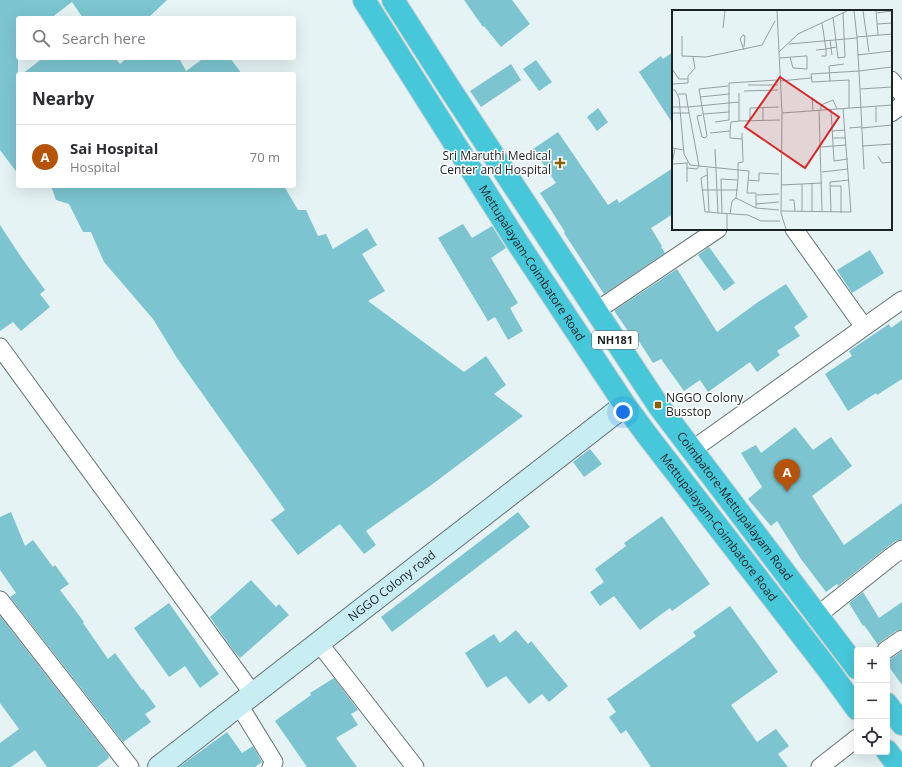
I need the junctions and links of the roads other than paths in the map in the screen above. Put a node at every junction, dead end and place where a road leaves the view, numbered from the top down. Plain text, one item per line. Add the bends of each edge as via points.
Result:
1 (364, 0) edge
2 (393, 0) edge
3 (892, 83) edge
4 (899, 106) edge
5 (717, 230) edge
6 (795, 230) edge
7 (902, 300) edge
8 (596, 311) junction
9 (864, 327) junction
10 (0, 347) edge
11 (647, 388) junction
12 (625, 405) junction
13 (692, 450) junction
14 (902, 549) edge
15 (0, 600) edge
16 (818, 615) junction
17 (902, 638) edge
18 (319, 643) junction
19 (890, 647) edge
20 (854, 664) edge
21 (246, 699) junction
22 (854, 705) edge
23 (854, 740) edge
24 (890, 755) edge
25 (130, 767) edge
26 (159, 767) edge
27 (271, 767) edge
28 (415, 767) edge
29 (820, 767) edge
30 (899, 767) edge

1 - 12 highway, Mettupalayam-Coimbatore Road / NH181 via 517,242
2 - 8 highway, Coimbatore-Mettupalayam Road / NH181
3 - 4 street
5 - 8 street
6 - 9 street
7 - 9 street
8 - 11 highway, Coimbatore-Mettupalayam Road / NH181
9 - 13 street
10 - 21 street
11 - 12 highway
11 - 13 highway, Coimbatore-Mettupalayam Road / NH181
12 - 18 street, NGGO Colony road
12 - 22 highway, Mettupalayam-Coimbatore Road / NH181
13 - 16 highway, Coimbatore-Mettupalayam Road / NH181
14 - 16 street
15 - 25 street
16 - 20 highway, Coimbatore-Mettupalayam Road / NH181
17 - 19 street
18 - 21 street, NGGO Colony road
18 - 28 street
21 - 26 street, NGGO Colony road
21 - 27 street via 274,762
23 - 29 street
24 - 30 highway

